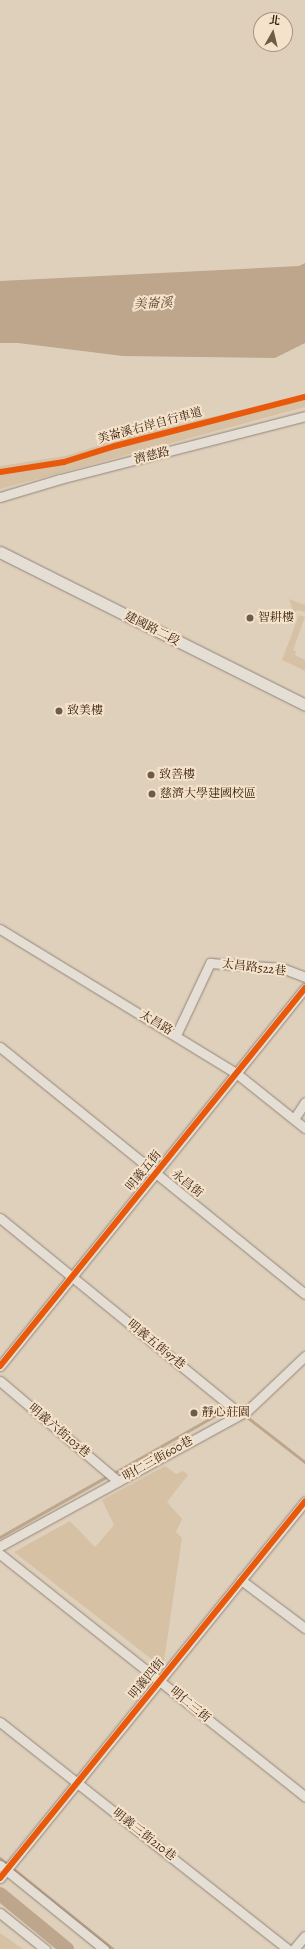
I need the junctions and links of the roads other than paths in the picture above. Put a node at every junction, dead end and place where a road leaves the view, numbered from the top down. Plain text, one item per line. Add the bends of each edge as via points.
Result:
1 (305, 416) edge
2 (0, 497) edge
3 (0, 552) edge
4 (305, 705) edge
5 (0, 929) edge
6 (305, 977) edge
7 (305, 988) edge
8 (176, 1034) junction
9 (0, 1047) edge
10 (236, 1073) junction
11 (305, 1102) edge
12 (294, 1119) junction
13 (305, 1128) edge
14 (156, 1174) junction
15 (0, 1218) edge
16 (72, 1277) junction
17 (305, 1294) edge
18 (305, 1356) edge
19 (0, 1366) edge
20 (0, 1381) edge
21 (240, 1414) junction
22 (118, 1481) junction
23 (305, 1501) edge
24 (0, 1546) edge
25 (0, 1554) edge
26 (241, 1580) junction
27 (305, 1628) edge
28 (159, 1681) junction
29 (0, 1722) edge
30 (78, 1783) junction
31 (305, 1797) edge
32 (2, 1873) edge
33 (0, 1913) edge
34 (305, 1936) edge
35 (45, 1949) edge
36 (104, 1949) edge
37 (287, 1949) edge
38 (294, 1949) edge

1 - 2 street, 濟慈路
3 - 4 street, 建國路二段
5 - 8 street, 太昌路
6 - 8 street, 太昌路522巷 via 282,968 210,963
7 - 10 street, 明義五街
8 - 10 street, 太昌路
9 - 14 street, 永昌街
10 - 12 street, 太昌路
10 - 14 street, 明義五街
11 - 12 street
12 - 13 street, 太昌路
14 - 16 street, 明義五街
14 - 17 street, 永昌街
15 - 16 street, 明義五街97巷
16 - 19 street, 明義五街
16 - 21 street, 明義五街97巷
18 - 21 street, 明仁三街600巷
20 - 22 street, 明義六街103巷
21 - 22 street, 明仁三街600巷
22 - 24 street, 明仁三街600巷
23 - 26 street, 明義四街
25 - 28 street, 明仁三街
26 - 27 street
26 - 28 street, 明義四街
28 - 30 street, 明義四街
28 - 31 street, 明仁三街
29 - 30 street, 明義三街210巷
30 - 32 street, 明義四街
30 - 37 street, 明義三街210巷
32 - 36 street
33 - 35 street
34 - 38 street

